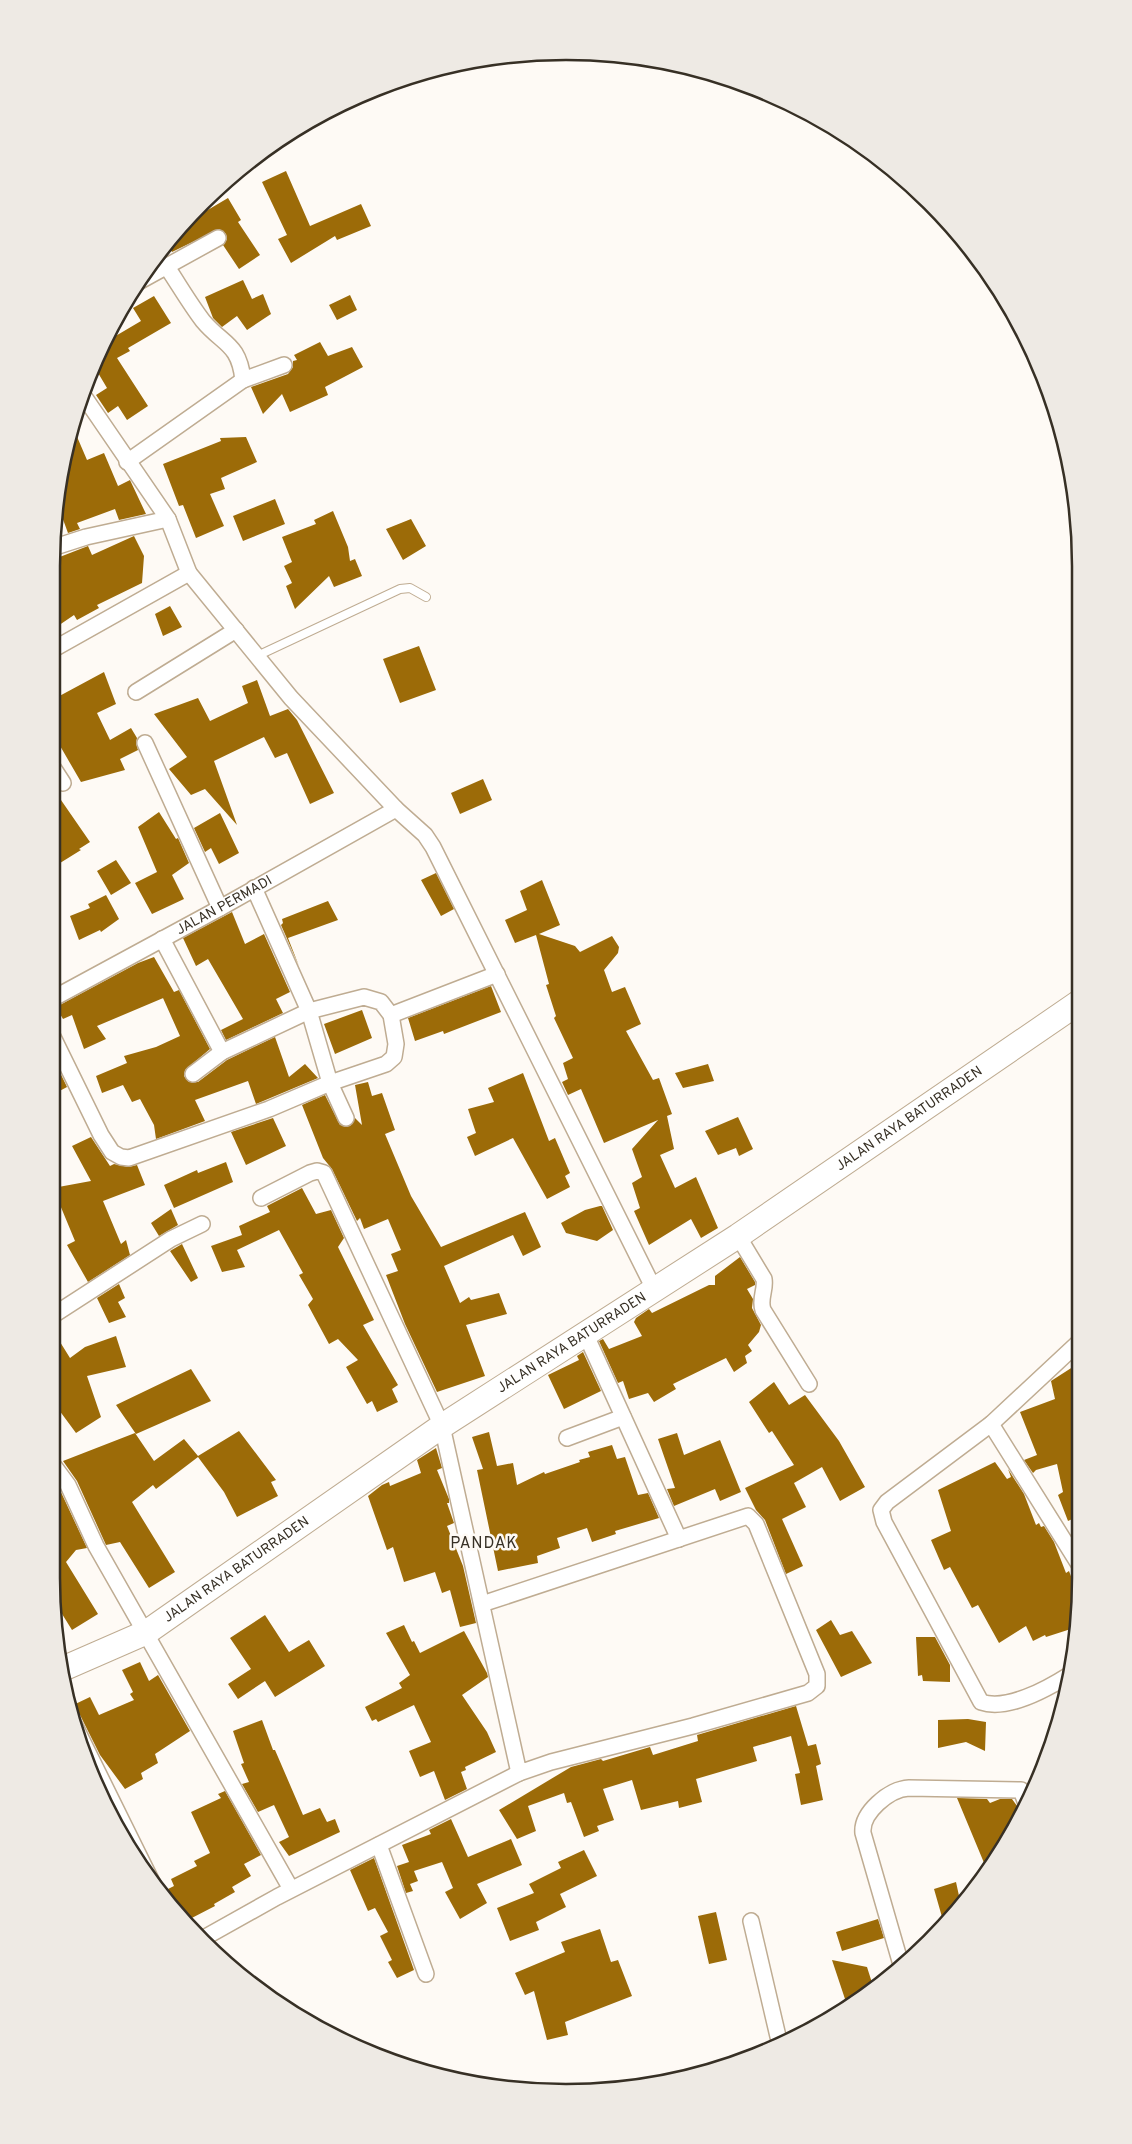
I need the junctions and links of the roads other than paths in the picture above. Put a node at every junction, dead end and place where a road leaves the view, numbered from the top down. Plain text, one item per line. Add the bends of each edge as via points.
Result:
1 (218, 238) dead end
2 (167, 267) junction
3 (153, 274) edge
4 (284, 365) dead end
5 (243, 380) junction
6 (87, 402) edge
7 (127, 462) junction
8 (168, 519) junction
9 (61, 545) edge
10 (189, 573) junction
11 (426, 597) dead end
12 (236, 630) junction
13 (60, 646) edge
14 (257, 656) junction
15 (136, 692) dead end
16 (144, 743) dead end
17 (60, 778) edge
18 (63, 783) dead end
19 (396, 809) junction
20 (254, 888) junction
21 (220, 908) junction
22 (162, 939) junction
23 (497, 974) junction
24 (60, 995) edge
25 (1072, 1007) edge
26 (309, 1011) junction
27 (391, 1015) junction
28 (60, 1051) edge
29 (222, 1052) junction
30 (193, 1074) dead end
31 (330, 1083) junction
32 (346, 1118) dead end
33 (261, 1198) dead end
34 (202, 1224) dead end
35 (738, 1236) junction
36 (654, 1288) junction
37 (60, 1311) edge
38 (585, 1333) junction
39 (1072, 1349) edge
40 (809, 1384) dead end
41 (623, 1417) junction
42 (991, 1424) junction
43 (442, 1426) junction
44 (567, 1438) dead end
45 (60, 1474) edge
46 (679, 1539) junction
47 (1072, 1553) edge
48 (482, 1604) junction
49 (147, 1632) junction
50 (68, 1666) edge
51 (1061, 1680) edge
52 (519, 1773) junction
53 (1026, 1788) edge
54 (108, 1794) edge
55 (117, 1811) edge
56 (379, 1845) junction
57 (291, 1889) junction
58 (751, 1921) dead end
59 (208, 1936) edge
60 (899, 1959) edge
61 (426, 1974) dead end
62 (778, 2037) edge

1 - 2 street
2 - 3 street
2 - 5 street via 204,323 228,342 242,368
4 - 5 street
5 - 7 street
6 - 7 street
7 - 8 street
8 - 9 street
8 - 10 street
10 - 12 street
10 - 13 street
11 - 14 lane via 410,588 400,589
12 - 14 street
12 - 15 street
14 - 19 street via 291,698
16 - 21 street
17 - 18 street
19 - 20 street, JALAN PERMADI
19 - 23 street via 433,846
20 - 21 street, JALAN PERMADI
20 - 26 street
21 - 22 street, JALAN PERMADI
22 - 24 street, JALAN PERMADI
22 - 29 street
23 - 27 street
23 - 36 street
25 - 35 main road, JALAN RAYA BATURRADEN
26 - 27 street via 364,997 381,1002
26 - 29 street
26 - 31 street
27 - 31 street via 396,1044 394,1056 386,1064
28 - 31 street via 102,1135 112,1152 120,1157 129,1158 158,1149
29 - 30 street
31 - 32 street
33 - 43 street via 310,1173 324,1173
34 - 37 street via 171,1239
35 - 36 main road, JALAN RAYA BATURRADEN
35 - 40 street via 764,1279 763,1310
36 - 38 main road, JALAN RAYA BATURRADEN
38 - 41 street
38 - 43 main road, JALAN RAYA BATURRADEN
39 - 42 street
41 - 44 street
41 - 46 street
42 - 47 street
42 - 51 street via 887,1502 881,1515 982,1702 991,1706 1002,1704 1046,1690
43 - 48 street
43 - 49 main road, JALAN RAYA BATURRADEN
45 - 49 street via 96,1546
46 - 48 street
46 - 52 street via 748,1516 754,1520 817,1674 817,1686 808,1693
48 - 52 street
49 - 50 main road, JALAN RAYA BATURRADEN
49 - 57 street
52 - 56 street
53 - 60 street via 895,1790 866,1816 863,1833
54 - 55 street
56 - 57 street
56 - 61 street
57 - 59 street
58 - 62 street

